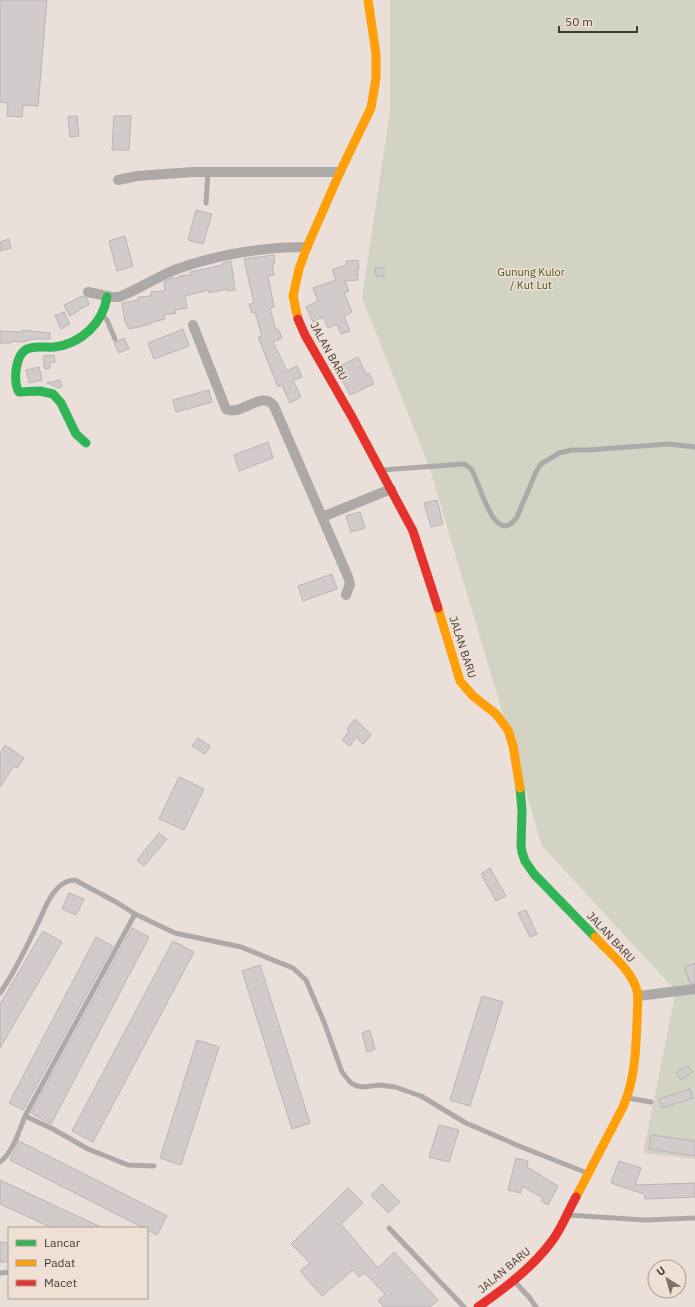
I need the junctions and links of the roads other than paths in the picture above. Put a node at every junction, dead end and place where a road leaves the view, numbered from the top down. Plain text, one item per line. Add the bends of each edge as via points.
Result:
1 (368, 0) edge
2 (208, 172) junction
3 (340, 172) junction
4 (118, 180) dead end
5 (206, 203) dead end
6 (307, 248) junction
7 (88, 292) dead end
8 (107, 297) junction
9 (102, 314) junction
10 (193, 325) dead end
11 (115, 339) dead end
12 (86, 443) dead end
13 (695, 447) edge
14 (381, 470) junction
15 (391, 489) junction
16 (322, 517) junction
17 (346, 595) dead end
18 (135, 914) junction
19 (695, 990) edge
20 (0, 993) edge
21 (638, 996) junction
22 (627, 1098) junction
23 (651, 1102) dead end
24 (25, 1116) junction
25 (0, 1162) edge
26 (154, 1166) dead end
27 (588, 1173) junction
28 (567, 1215) junction
29 (695, 1218) edge
30 (389, 1228) dead end
31 (514, 1281) junction
32 (464, 1307) edge
33 (478, 1307) edge
34 (536, 1307) edge

1 - 3 street, JALAN BARU via 376,54 376,78 371,108
2 - 3 street
2 - 4 street via 136,176
2 - 5 lane
3 - 6 street, JALAN BARU
6 - 8 street via 267,248 216,258 177,270 119,297
6 - 14 street, JALAN BARU via 294,287 296,316
7 - 8 street
8 - 9 street
9 - 11 lane
9 - 12 street via 91,328 74,341 60,346 31,347 25,350 21,354 15,380 16,390 19,392 40,391 53,395 61,403 74,432
10 - 16 street via 226,408 232,411 262,400 268,400 274,406
13 - 14 lane via 669,444 559,453 540,464 517,517 513,523 506,526 502,526 494,519 473,472 464,464
14 - 15 street, JALAN BARU
15 - 16 street
15 - 21 street, JALAN BARU via 413,530 460,681 503,722 512,740 521,797 522,853 527,865 627,971 637,987
16 - 17 street via 348,577 350,584
18 - 20 lane via 75,880 68,880 50,899
18 - 24 lane
18 - 27 lane via 175,933 226,943 255,952 300,974 306,980 342,1072 351,1083 364,1087 387,1086 415,1094 435,1103 466,1123
19 - 21 street
21 - 22 street, JALAN BARU via 634,1070
22 - 23 lane
22 - 27 street, JALAN BARU
24 - 25 lane via 10,1150
24 - 26 lane via 88,1149 128,1165
27 - 28 street, JALAN BARU
28 - 29 lane via 645,1220
28 - 31 street, JALAN BARU via 542,1254
30 - 32 lane
31 - 33 street, JALAN BARU
31 - 34 lane

